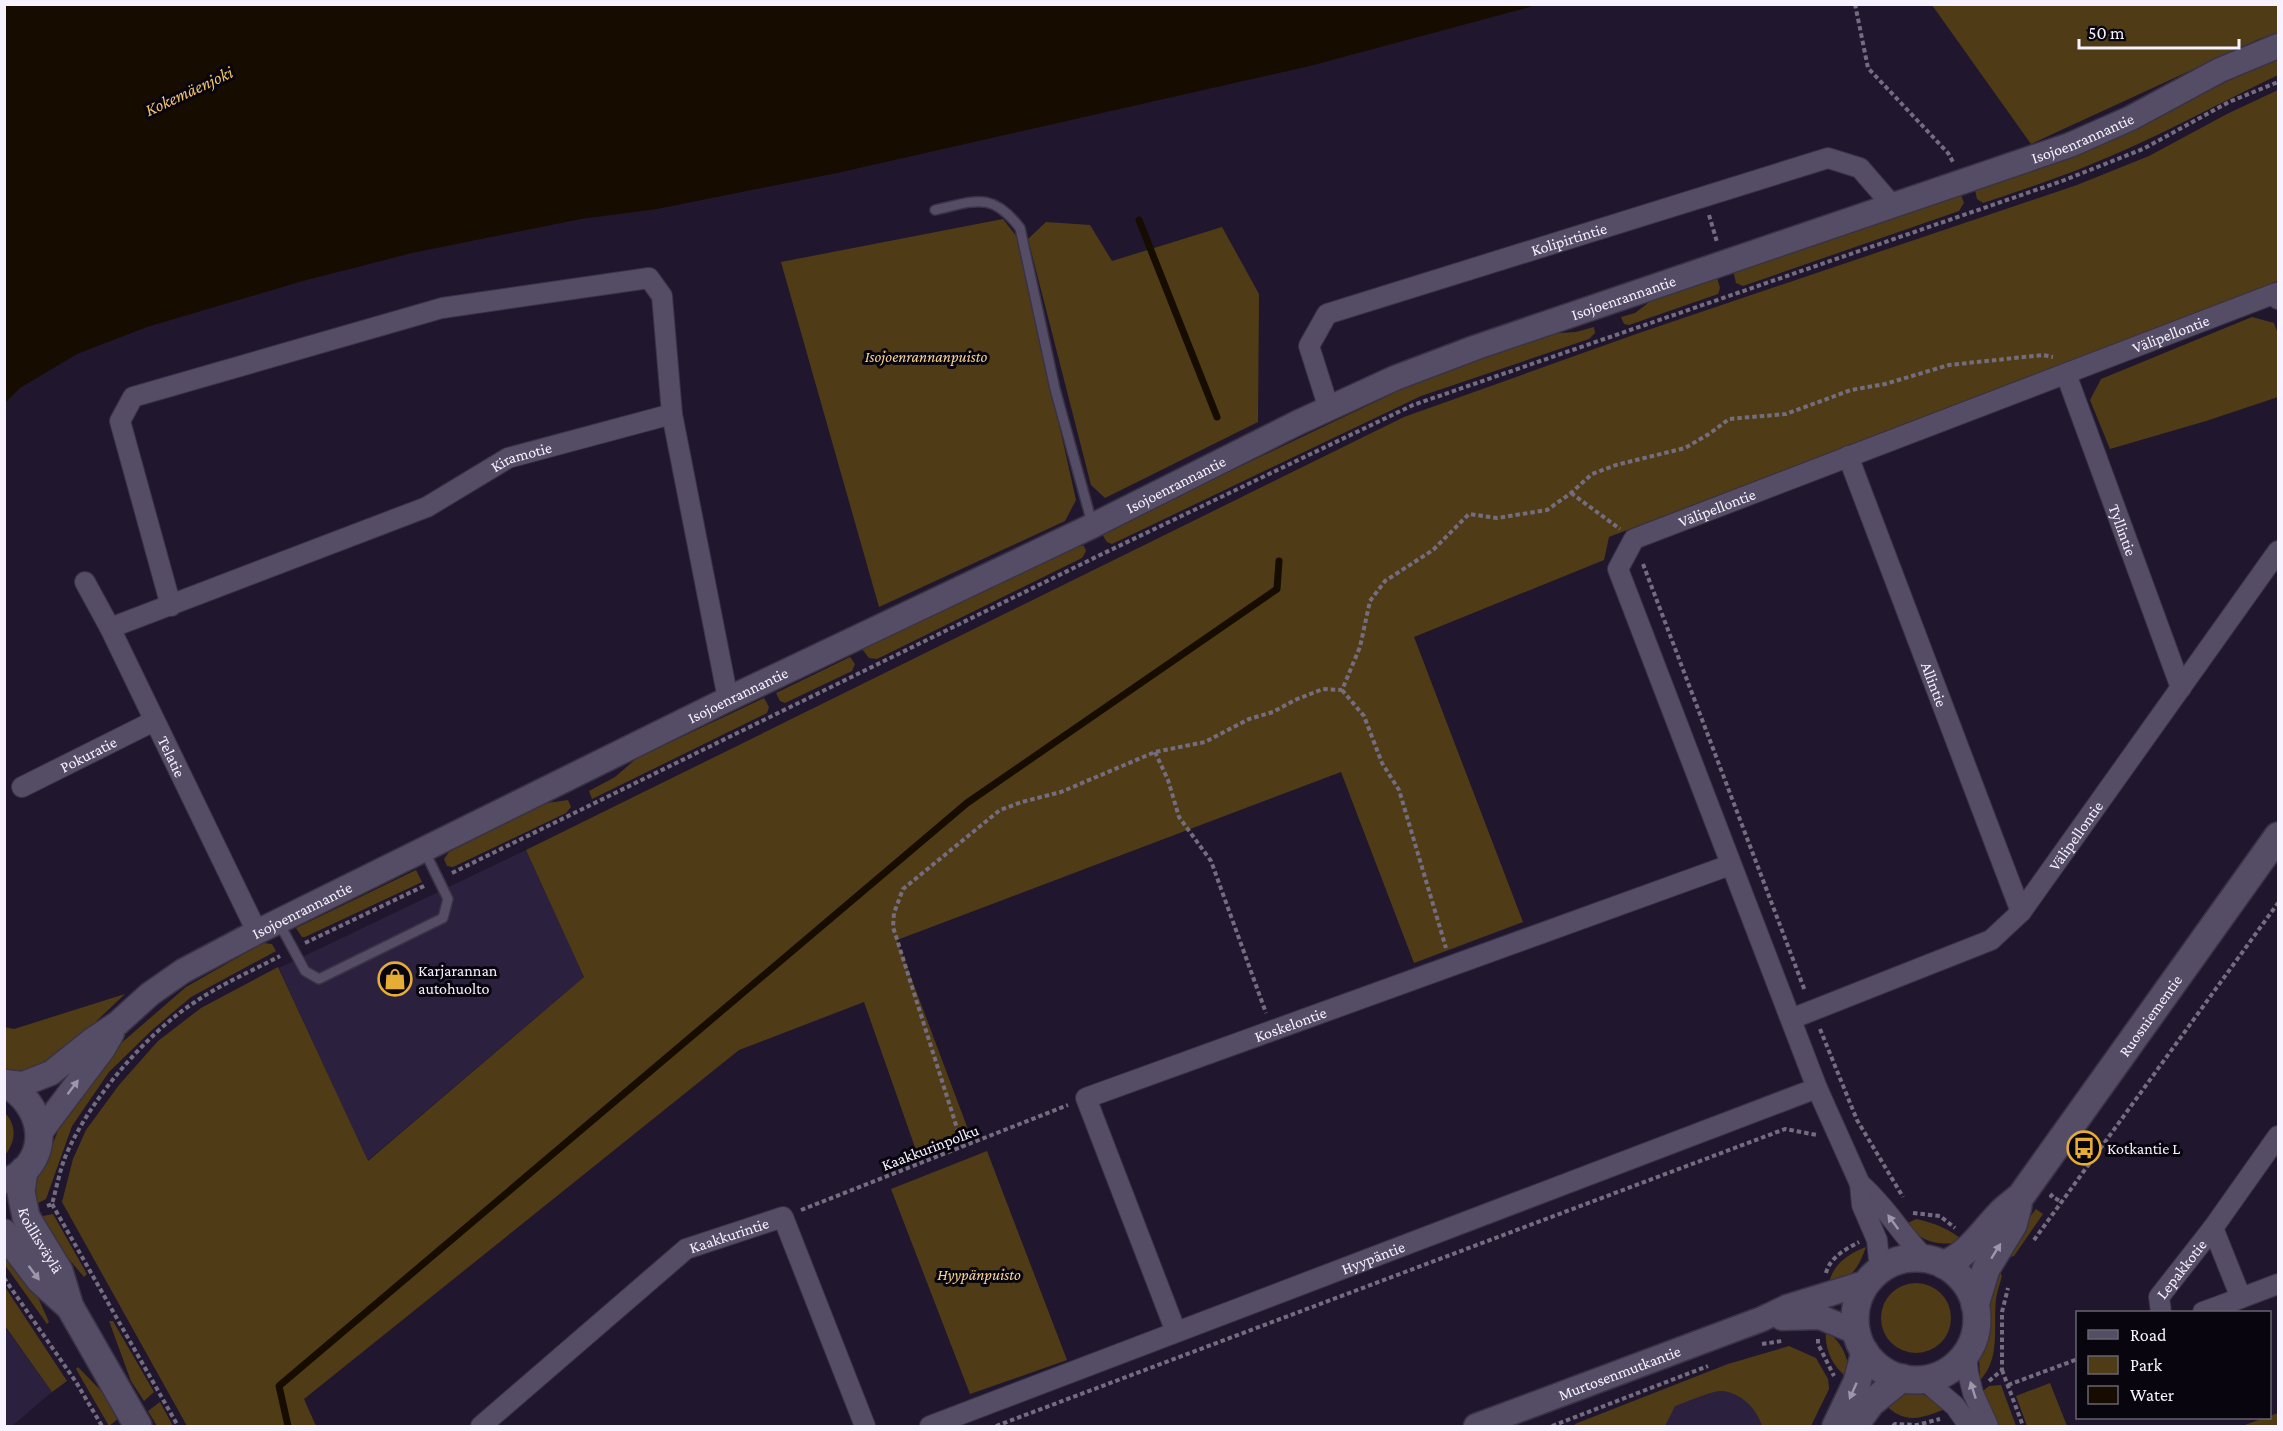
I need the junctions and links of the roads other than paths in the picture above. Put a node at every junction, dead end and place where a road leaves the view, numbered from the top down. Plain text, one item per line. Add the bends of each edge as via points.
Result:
1 (2278, 46) edge
2 (1892, 205) junction
3 (935, 210) dead end
4 (2278, 299) edge
5 (2066, 374) junction
6 (1329, 408) junction
7 (672, 414) junction
8 (1848, 456) junction
9 (1092, 526) junction
10 (2278, 551) edge
11 (85, 582) dead end
12 (171, 606) junction
13 (110, 628) junction
14 (2181, 688) junction
15 (728, 699) junction
16 (154, 721) junction
17 (22, 787) dead end
18 (2278, 836) edge
19 (424, 850) junction
20 (1730, 865) junction
21 (2021, 912) junction
22 (267, 927) junction
23 (1791, 1019) junction
24 (118, 1023) junction
25 (4, 1083) edge
26 (1817, 1088) junction
27 (39, 1134) junction
28 (2278, 1136) edge
29 (14, 1176) edge
30 (1860, 1184) junction
31 (2021, 1196) junction
32 (2213, 1228) junction
33 (4, 1233) edge
34 (1935, 1262) junction
35 (1874, 1276) junction
36 (2278, 1284) edge
37 (2241, 1298) junction
38 (1975, 1305) junction
39 (70, 1307) junction
40 (2161, 1311) edge
41 (2206, 1311) edge
42 (1762, 1319) junction
43 (1176, 1332) junction
44 (1860, 1342) junction
45 (1966, 1352) junction
46 (1913, 1379) junction
47 (138, 1426) edge
48 (481, 1426) edge
49 (865, 1426) edge
50 (930, 1426) edge
51 (1476, 1426) edge
52 (1836, 1426) edge
53 (1854, 1426) edge
54 (1969, 1426) edge
55 (1988, 1426) edge

1 - 2 street, Isojoenrannantie via 2220,70 2070,146
2 - 6 street, Isojoenrannantie via 1477,347
2 - 6 street, Kolipirtintie via 1860,168 1828,158 1327,314 1309,346
3 - 9 lane via 988,201 1008,212 1020,228 1055,389
4 - 5 street, Välipellontie via 2276,293
5 - 8 street, Välipellontie
5 - 14 street, Tyllintie
6 - 9 street, Isojoenrannantie
7 - 12 street, Kiramotie via 508,458 427,507
7 - 12 street via 662,296 649,278 442,308 134,397 120,421
7 - 15 street
8 - 20 street, Välipellontie via 1634,539 1618,569
8 - 21 street, Allintie
9 - 15 street, Isojoenrannantie
10 - 14 street, Välipellontie
11 - 13 street, Telatie
12 - 13 street, Kiramotie
13 - 16 street, Telatie
14 - 21 street, Välipellontie
15 - 19 street, Isojoenrannantie
16 - 17 street, Pokuratie
16 - 22 street, Telatie
18 - 31 main road, Ruosniementie
19 - 22 street, Isojoenrannantie
19 - 22 lane via 448,899 443,918 319,979 305,971 293,949
20 - 23 street
20 - 43 street, Koskelontie via 1086,1098
21 - 23 street, Välipellontie via 1991,940
22 - 24 street, Isojoenrannantie via 183,971
23 - 26 street
24 - 25 street, Isojoenrannantie via 44,1077 23,1084
27 -> 24 street, Isojoenrannantie
25 - 27 main road via 29,1101
26 - 30 street
26 - 43 street, Hyypäntie
27 - 29 main road via 35,1152
28 - 32 street, Lepakkotie
29 - 39 main road, Koillisväylä via 26,1217 59,1271
34 -> 30 street via 1909,1242 1876,1198
30 - 35 street via 1862,1205 1877,1240
31 - 34 main road, Ruosniementie via 1963,1254
38 -> 31 main road, Ruosniementie via 1986,1269 2013,1225
32 - 37 street, Lepakkotie
32 - 40 street, Lepakkotie via 2159,1297
33 -> 39 main road, Koillisväylä via 40,1280
34 - 35 main road via 1905,1259
34 - 38 main road via 1961,1279
35 - 42 street, Murtosenmutkantie
35 - 44 main road via 1857,1304
36 - 37 street
37 - 41 street
38 - 45 main road via 1976,1329
39 - 47 main road, Koillisväylä
42 - 44 street, Murtosenmutkantie via 1820,1317
42 - 51 street, Murtosenmutkantie
43 - 50 street, Hyypäntie
44 - 46 main road via 1881,1368
44 -> 52 main road via 1857,1382
45 - 46 main road via 1950,1369 1935,1377
55 -> 45 street via 1973,1393
46 - 53 main road via 1871,1403
46 - 54 street via 1955,1406
48 - 49 street, Kaakkurintie via 686,1250 783,1217

